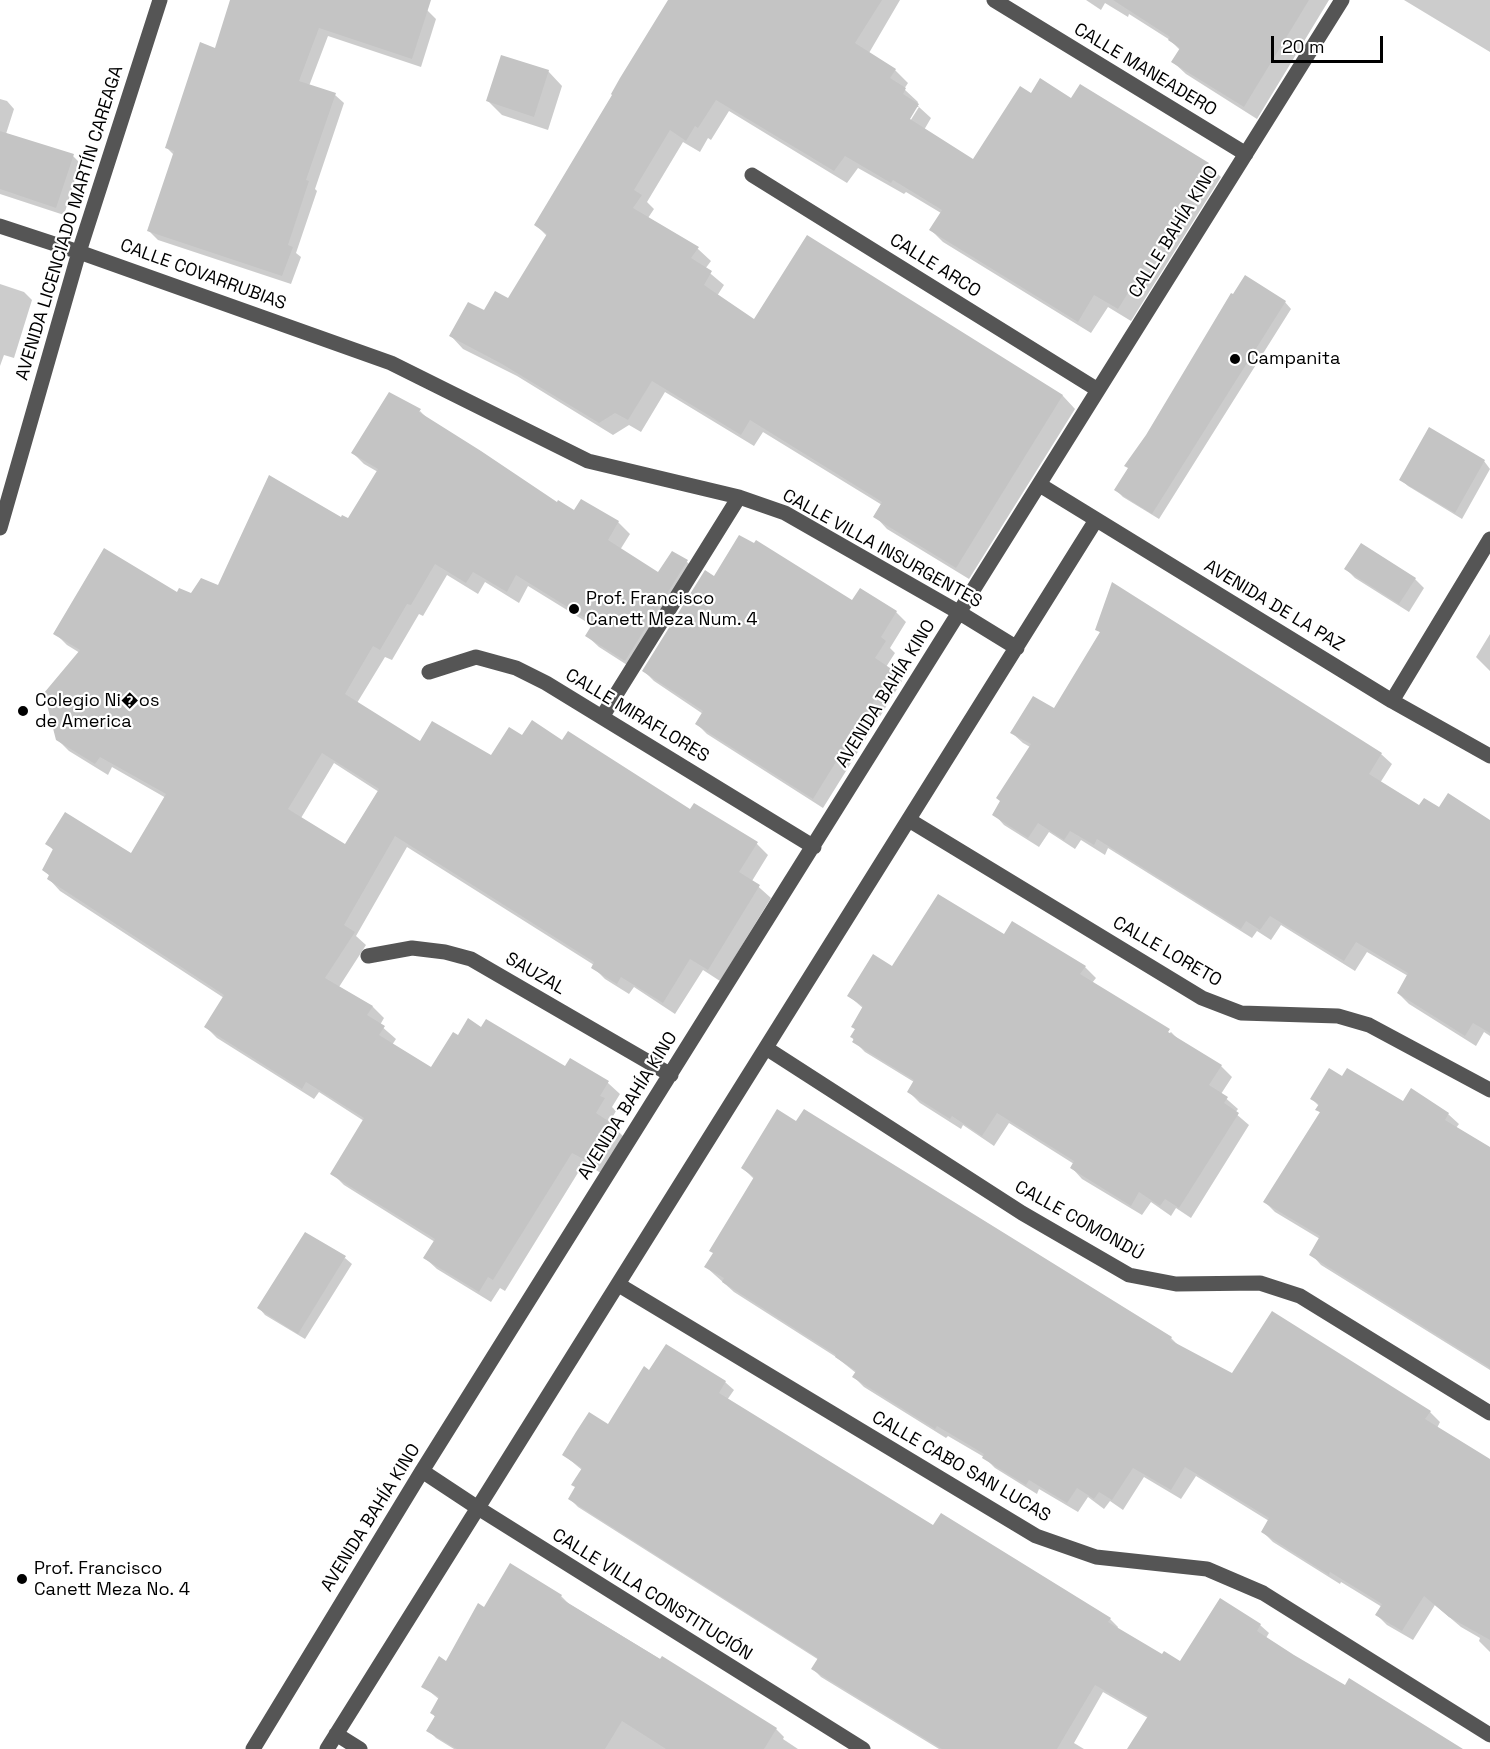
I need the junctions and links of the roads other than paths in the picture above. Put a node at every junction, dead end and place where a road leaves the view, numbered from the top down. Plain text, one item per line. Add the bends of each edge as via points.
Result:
1 (160, 0) edge
2 (994, 0) edge
3 (1342, 0) edge
4 (1246, 154) junction
5 (752, 175) dead end
6 (0, 226) edge
7 (79, 252) junction
8 (391, 363) joint
9 (1098, 390) junction
10 (1040, 485) junction
11 (739, 497) junction
12 (1096, 520) junction
13 (0, 528) edge
14 (1490, 538) edge
15 (960, 613) junction
16 (1017, 648) junction
17 (429, 672) dead end
18 (1392, 701) junction
19 (602, 717) junction
20 (1490, 756) edge
21 (909, 820) junction
22 (814, 847) junction
23 (368, 956) dead end
24 (766, 1048) junction
25 (671, 1075) junction
26 (1490, 1090) edge
27 (619, 1285) junction
28 (1490, 1413) edge
29 (423, 1471) junction
30 (478, 1508) junction
31 (336, 1734) junction
32 (1490, 1735) edge
33 (253, 1749) edge
34 (327, 1749) edge
35 (360, 1749) edge
36 (863, 1749) edge

1 - 7 street, AVENIDA LICENCIADO MARTÍN CAREAGA
2 - 4 street, CALLE MANEADERO
3 - 4 street, CALLE BAHÍA KINO
4 - 9 street, CALLE BAHÍA KINO
5 - 9 street, CALLE ARCO
6 - 7 street, CALLE COVARRUBIAS
7 - 8 street, CALLE COVARRUBIAS
7 - 13 street, AVENIDA LICENCIADO MARTÍN CAREAGA
8 - 11 street, CALLE VILLA INSURGENTES via 588,461
9 - 10 street, CALLE BAHÍA KINO
10 - 12 street, AVENIDA DE LA PAZ
10 - 15 street, AVENIDA BAHÍA KINO
11 - 15 street, CALLE VILLA INSURGENTES via 785,513
11 - 19 street
12 - 16 street
12 - 18 street, AVENIDA DE LA PAZ
14 - 18 street
15 - 16 street, CALLE VILLA INSURGENTES
15 - 22 street, AVENIDA BAHÍA KINO
16 - 21 street
17 - 19 street, CALLE MIRAFLORES via 476,657 516,668
18 - 20 street, AVENIDA DE LA PAZ
19 - 22 street, CALLE MIRAFLORES
21 - 24 street
21 - 26 street, CALLE LORETO via 1202,998 1241,1013 1338,1016 1369,1024
22 - 25 street, AVENIDA BAHÍA KINO
23 - 25 street, SAUZAL via 412,948 471,959
24 - 27 street
24 - 28 street, CALLE COMONDÚ via 1022,1213 1129,1275 1176,1284 1260,1283 1300,1296
25 - 29 street, AVENIDA BAHÍA KINO
27 - 30 street
27 - 32 street, CALLE CABO SAN LUCAS via 1036,1536 1096,1557 1207,1569 1263,1593
29 - 30 street, CALLE VILLA CONSTITUCIÓN
29 - 33 street, AVENIDA BAHÍA KINO
30 - 31 street
30 - 36 street, CALLE VILLA CONSTITUCIÓN
31 - 34 street
31 - 35 street

